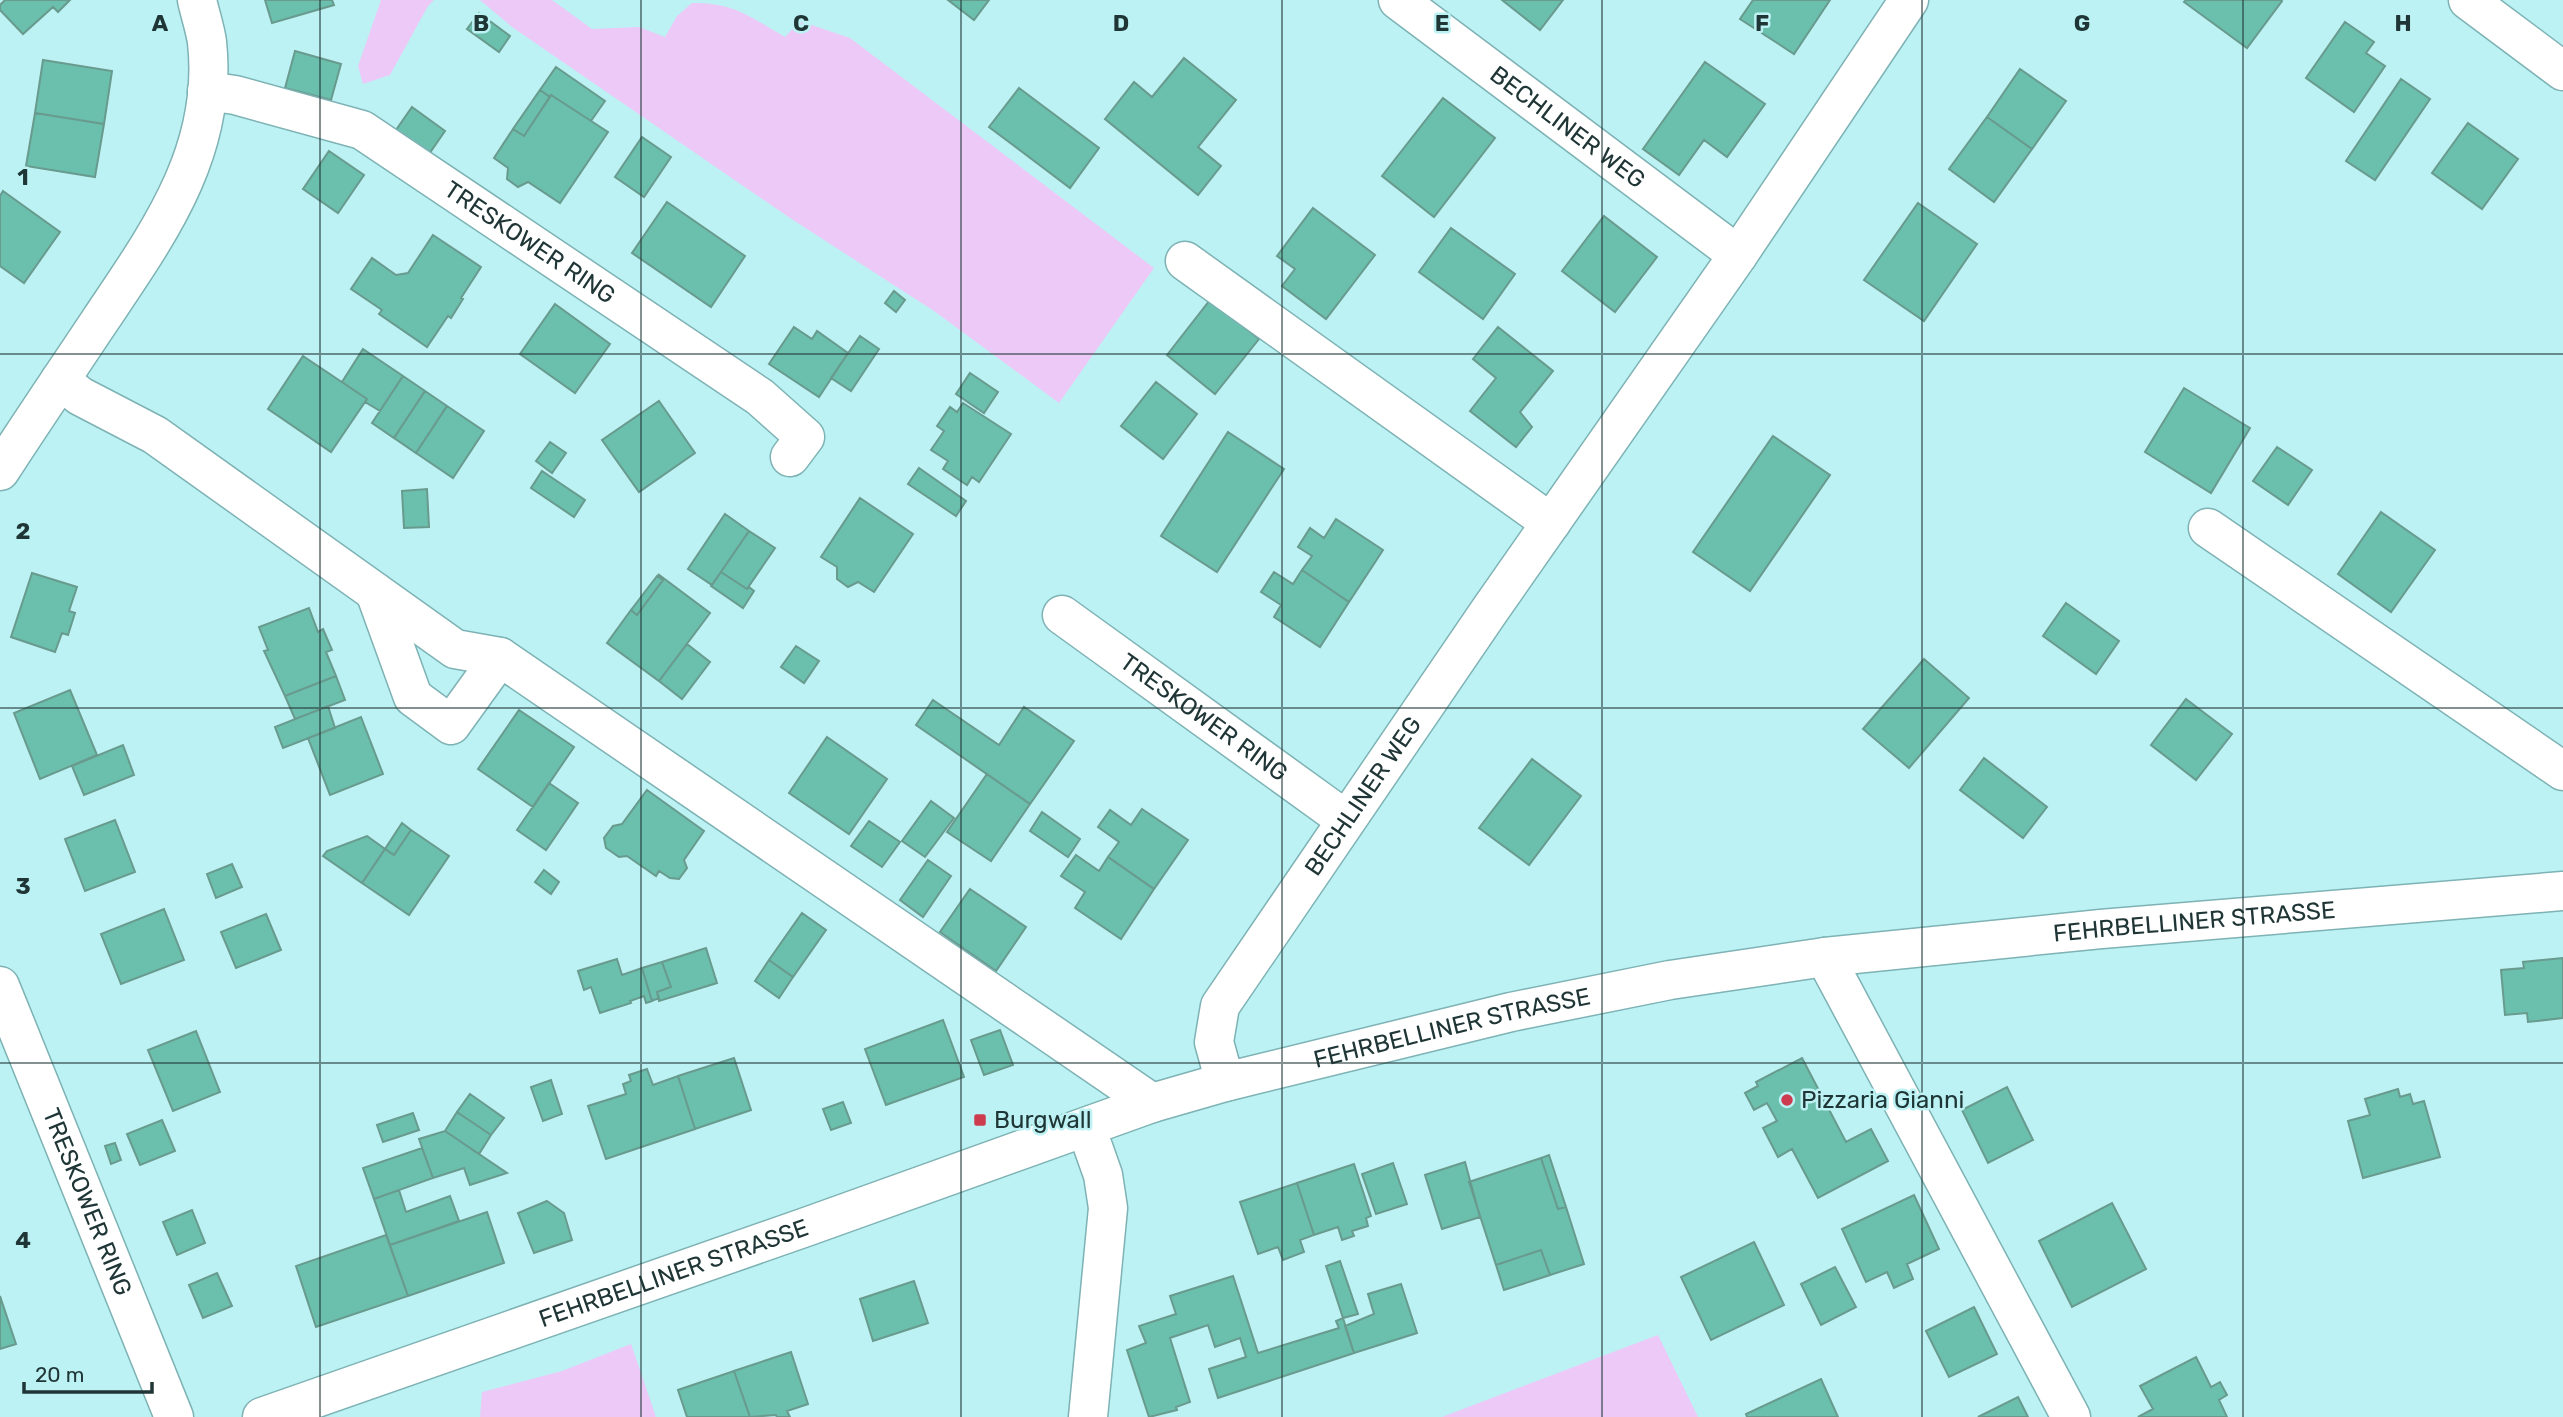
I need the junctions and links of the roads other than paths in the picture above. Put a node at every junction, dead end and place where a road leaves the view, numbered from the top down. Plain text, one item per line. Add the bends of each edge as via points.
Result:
1 (197, 0) edge
2 (1398, 0) edge
3 (1909, 0) edge
4 (2469, 0) edge
5 (2563, 71) edge
6 (207, 92) junction
7 (1738, 256) junction
8 (1185, 261) dead end
9 (60, 380) junction
10 (790, 457) dead end
11 (0, 471) edge
12 (1551, 523) junction
13 (2208, 528) dead end
14 (375, 592) junction
15 (1062, 615) dead end
16 (500, 657) junction
17 (2563, 771) edge
18 (1346, 820) junction
19 (2563, 891) edge
20 (1825, 957) junction
21 (0, 986) edge
22 (1225, 1082) junction
23 (1152, 1102) junction
24 (1086, 1127) junction
25 (174, 1417) edge
26 (262, 1417) edge
27 (1088, 1417) edge
28 (2071, 1417) edge

1 - 6 street via 206,41
2 - 7 street, BECHLINER WEG
3 - 7 street, BECHLINER WEG
4 - 5 street
6 - 9 street via 196,150 178,197
6 - 10 street, TRESKOWER RING via 235,95 362,130 760,397 805,437
7 - 12 street, BECHLINER WEG
8 - 12 street
9 - 11 street
9 - 14 street via 80,396 155,435
12 - 18 street, BECHLINER WEG
13 - 17 street
14 - 16 street via 455,649
14 - 16 street via 413,697 452,725
15 - 18 street, TRESKOWER RING
16 - 23 street
18 - 22 street, BECHLINER WEG via 1220,1006 1214,1042
19 - 20 street, FEHRBELLINER STRASSE
20 - 22 street, FEHRBELLINER STRASSE via 1670,980 1511,1012
20 - 28 street
21 - 25 street, TRESKOWER RING
22 - 23 street, FEHRBELLINER STRASSE
23 - 24 street, FEHRBELLINER STRASSE
24 - 26 street, FEHRBELLINER STRASSE
24 - 27 street via 1103,1175 1108,1208

